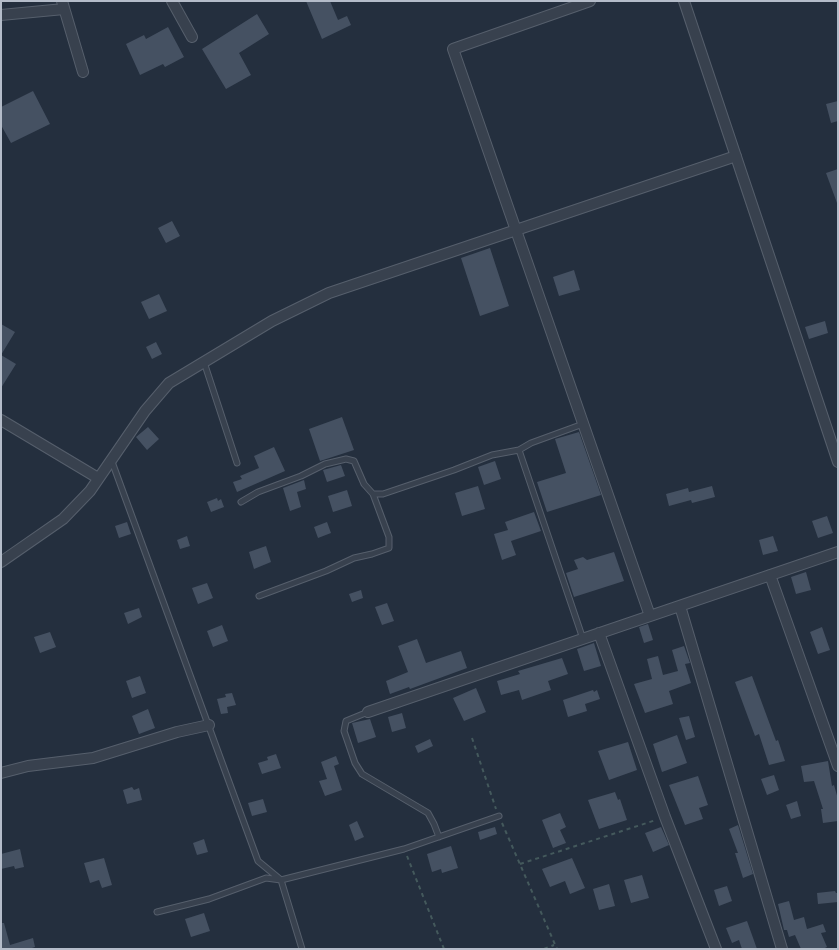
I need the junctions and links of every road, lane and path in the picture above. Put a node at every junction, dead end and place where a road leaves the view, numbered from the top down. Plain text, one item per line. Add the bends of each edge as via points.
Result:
1 (172, 1) edge
2 (590, 1) edge
3 (684, 1) edge
4 (63, 5) edge
5 (1, 15) edge
6 (192, 37) dead end
7 (83, 72) dead end
8 (736, 156) junction
9 (516, 231) junction
10 (204, 362) junction
11 (1, 420) edge
12 (583, 424) junction
13 (519, 450) junction
14 (112, 459) junction
15 (838, 462) edge
16 (237, 463) dead end
17 (98, 478) junction
18 (373, 494) junction
19 (241, 502) dead end
20 (838, 552) edge
21 (1, 562) edge
22 (770, 575) junction
23 (259, 596) dead end
24 (680, 606) junction
25 (650, 616) junction
26 (600, 634) junction
27 (583, 639) junction
28 (368, 712) joint
29 (208, 725) junction
30 (472, 738) dead end
31 (838, 766) edge
32 (1, 773) edge
33 (499, 816) junction
34 (665, 817) junction
35 (439, 837) junction
36 (404, 849) junction
37 (520, 864) junction
38 (281, 880) junction
39 (157, 912) dead end
40 (555, 945) junction
41 (302, 949) edge
42 (444, 949) edge
43 (544, 949) edge
44 (557, 949) edge
45 (716, 949) edge
46 (782, 949) edge

1 - 6 street
2 - 9 street via 453,50
3 - 8 street
4 - 5 street
4 - 7 street
8 - 9 street
8 - 15 street
9 - 10 street via 329,293 272,321
9 - 12 street
10 - 14 street via 169,383
10 - 16 lane
11 - 17 street
12 - 13 lane
12 - 25 street
13 - 18 lane via 492,455 383,494
13 - 27 lane
14 - 17 street
14 - 29 lane
17 - 21 street via 63,519
18 - 19 lane via 364,484 354,460 346,459 325,464
18 - 23 lane via 389,537 389,548 354,558
20 - 22 street
22 - 24 street
22 - 31 street
24 - 25 street
24 - 46 street
25 - 26 street
26 - 27 street
26 - 34 street
27 - 28 street
28 - 35 lane via 346,721 344,731 358,768 362,774 428,813
29 - 32 street via 93,758 28,766
29 - 38 lane via 258,860
30 - 33 path
33 - 35 lane
33 - 37 path
34 - 37 path
34 - 45 street
35 - 36 lane
36 - 38 lane
36 - 42 path
37 - 40 path
38 - 39 lane via 266,878 209,899
38 - 41 lane
40 - 43 path
40 - 44 path

